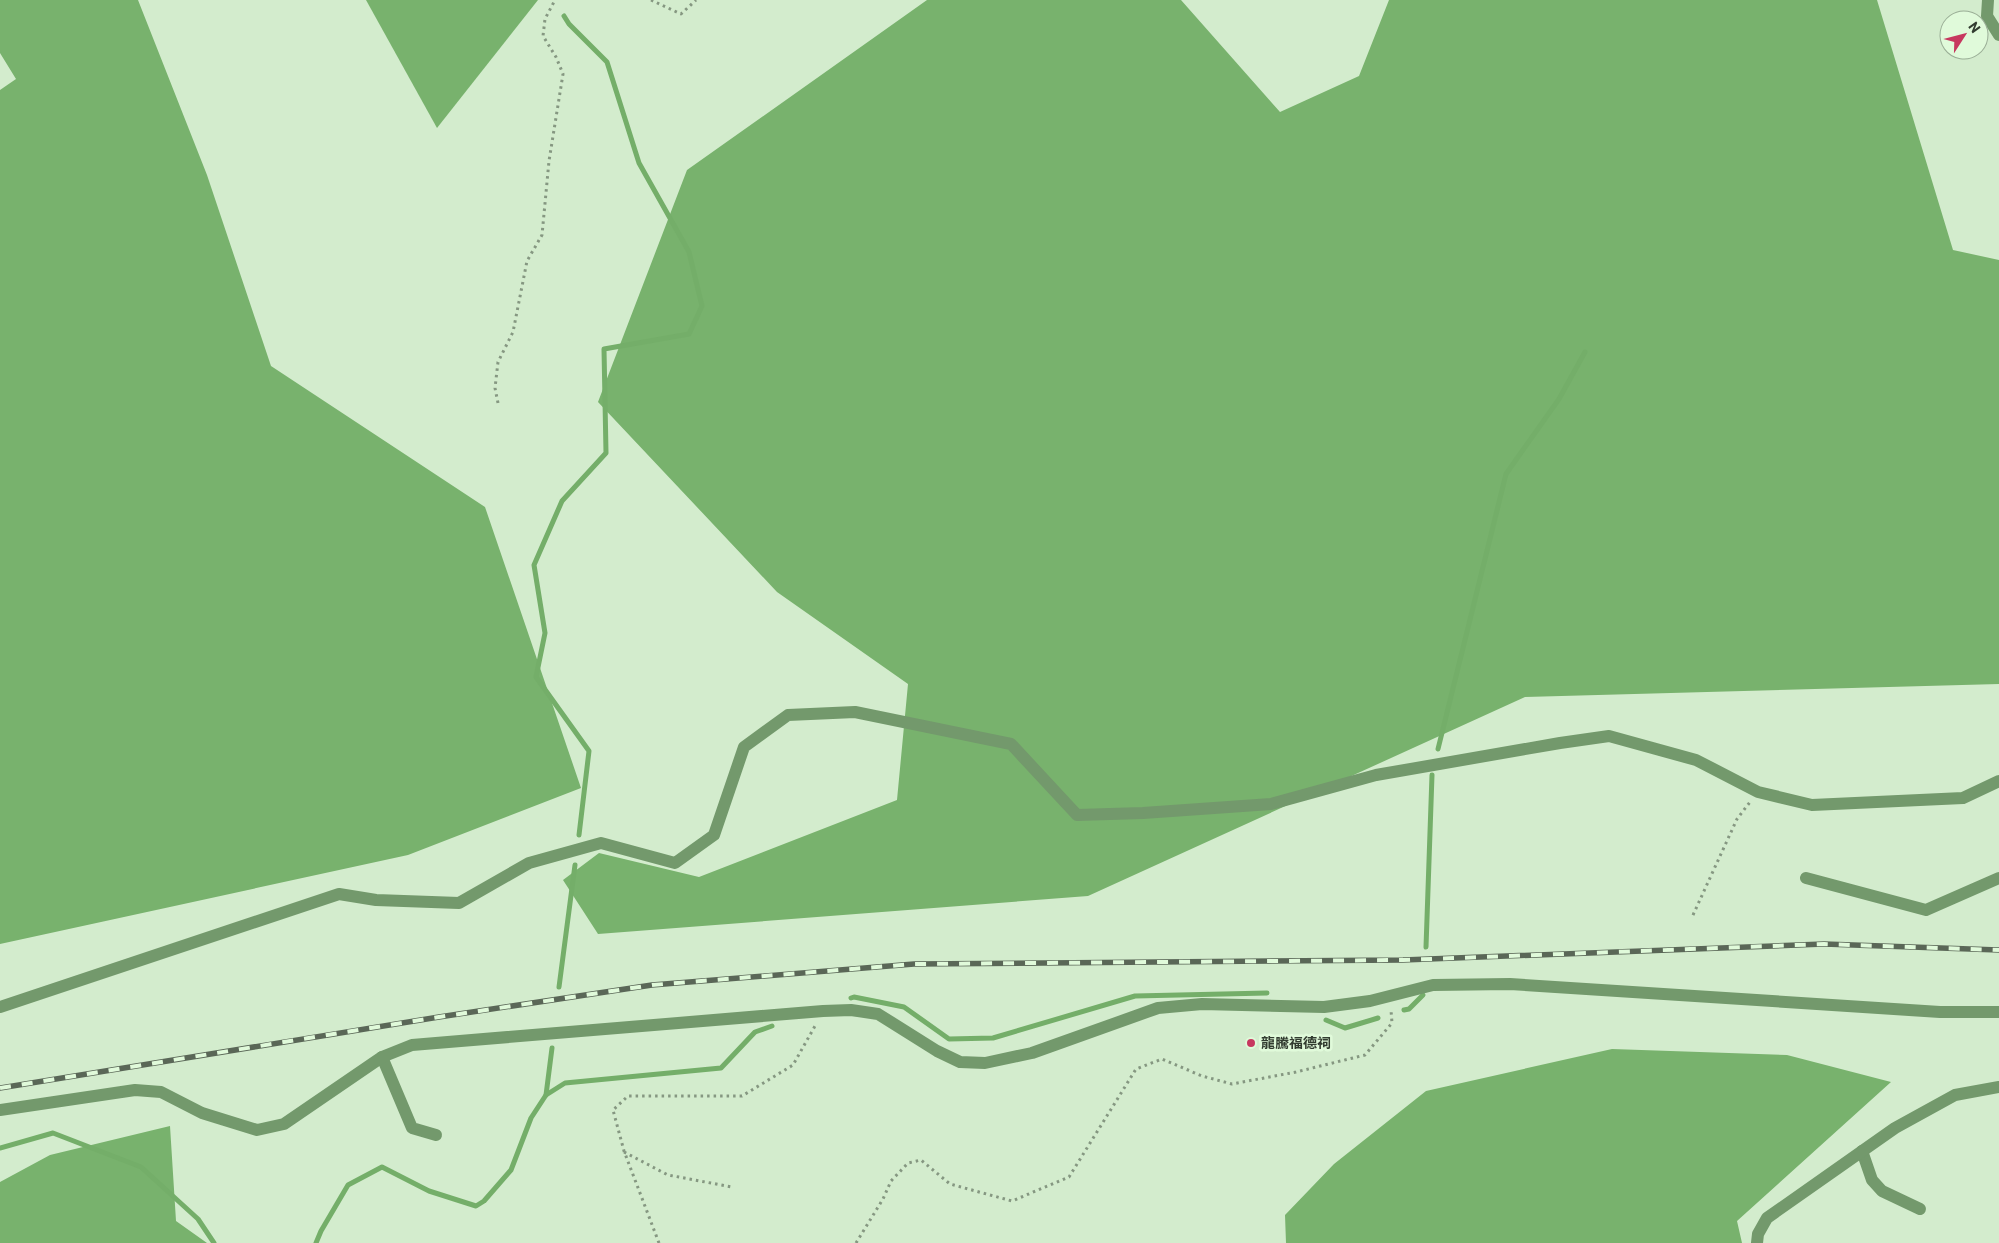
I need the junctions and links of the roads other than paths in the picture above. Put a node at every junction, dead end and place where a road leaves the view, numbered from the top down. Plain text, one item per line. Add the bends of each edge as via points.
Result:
1 (1988, 0) edge
2 (1999, 35) edge
3 (1999, 781) edge
4 (1806, 878) dead end
5 (1999, 878) edge
6 (0, 1007) edge
7 (1999, 1012) edge
8 (382, 1056) junction
9 (1999, 1087) edge
10 (0, 1110) edge
11 (436, 1135) dead end
12 (1862, 1151) junction
13 (1920, 1209) dead end
14 (1757, 1243) edge

1 - 2 street via 1987,16
3 - 6 street via 1963,798 1812,805 1758,792 1696,760 1609,736 1376,775 1271,804 1077,815 1011,744 855,712 788,716 744,747 714,835 675,863 601,843 529,863 459,903 376,900 339,894
4 - 5 street via 1926,910
7 - 8 street via 1940,1012 1510,984 1433,985 1370,1001 1324,1007 1202,1004 1158,1008 1032,1052 985,1063 960,1062 878,1014 851,1010 412,1045
8 - 10 street via 284,1124 257,1130 202,1113 153,1091 135,1090
8 - 11 street via 412,1128
9 - 12 street via 1955,1095 1895,1128
12 - 13 street via 1872,1180 1882,1191
12 - 14 street via 1767,1218

